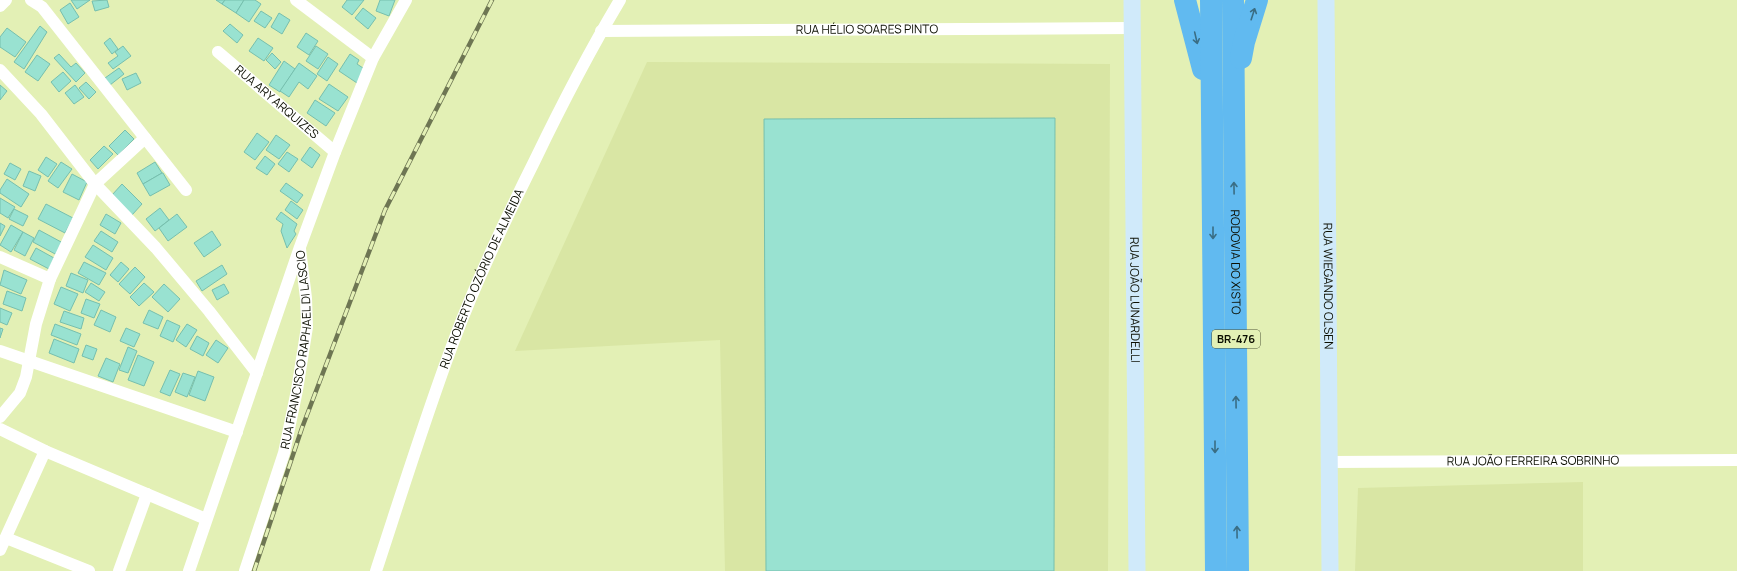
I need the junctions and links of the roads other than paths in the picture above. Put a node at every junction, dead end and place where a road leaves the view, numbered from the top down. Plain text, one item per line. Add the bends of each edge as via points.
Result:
1 (6, 0) edge
2 (31, 0) edge
3 (296, 0) edge
4 (406, 0) edge
5 (620, 0) edge
6 (1129, 0) edge
7 (1132, 0) edge
8 (1186, 0) edge
9 (1211, 0) edge
10 (1233, 0) edge
11 (1257, 0) edge
12 (1326, 0) edge
13 (0, 6) edge
14 (1132, 28) junction
15 (601, 31) junction
16 (218, 52) dead end
17 (373, 58) junction
18 (0, 70) edge
19 (1234, 107) junction
20 (1212, 110) junction
21 (145, 138) junction
22 (335, 152) junction
23 (95, 184) junction
24 (186, 190) dead end
25 (300, 247) junction
26 (0, 257) edge
27 (50, 279) junction
28 (0, 351) edge
29 (29, 362) junction
30 (257, 373) junction
31 (0, 416) edge
32 (0, 429) edge
33 (237, 432) junction
34 (45, 451) junction
35 (1737, 460) edge
36 (1330, 462) junction
37 (147, 494) junction
38 (206, 519) junction
39 (6, 538) junction
40 (0, 550) edge
41 (89, 571) edge
42 (119, 571) edge
43 (189, 571) edge
44 (245, 571) edge
45 (376, 571) edge
46 (1137, 571) edge
47 (1216, 571) edge
48 (1238, 571) edge
49 (1330, 571) edge

1 - 13 street
2 - 21 street via 42,7
3 - 17 street
4 - 17 street, RUA FRANCISCO RAPHAEL DI LASCIO
5 - 15 street, RUA ROBERTO OZÓRIO DE ALMEIDA
6 - 14 street, RUA JOÃO LUNARDELLI
7 - 14 street, RUA JOÃO LUNARDELLI
8 -> 20 highway
9 - 20 highway, RODOVIA DO XISTO / BR-476
10 - 19 highway, RODOVIA DO XISTO / BR-476
19 -> 11 highway via 1244,42
12 - 36 street, RUA WIEGANDO OLSEN
14 - 15 street, RUA HÉLIO SOARES PINTO
14 - 46 street, RUA JOÃO LUNARDELLI
15 - 45 street, RUA ROBERTO OZÓRIO DE ALMEIDA via 559,110 477,284 429,409
16 - 22 street, RUA ARY ARQUIZES
17 - 22 street, RUA FRANCISCO RAPHAEL DI LASCIO
18 - 23 street via 41,114
48 -> 19 highway, RODOVIA DO XISTO / BR-476
20 -> 47 highway, RODOVIA DO XISTO / BR-476
21 - 23 street
21 - 24 street
22 - 25 street, RUA FRANCISCO RAPHAEL DI LASCIO
23 - 27 street
23 - 30 street via 156,248
25 - 30 street
25 - 44 street, RUA FRANCISCO RAPHAEL DI LASCIO via 306,291 307,327 300,375 284,453
26 - 27 street
27 - 29 street via 36,324
28 - 29 street
29 - 31 street via 20,393
29 - 33 street
30 - 33 street
32 - 34 street
33 - 38 street
34 - 37 street
34 - 39 street
35 - 36 street, RUA JOÃO FERREIRA SOBRINHO
36 - 49 street, RUA WIEGANDO OLSEN
37 - 38 street
37 - 42 street
38 - 43 street
39 - 40 street
39 - 41 street

